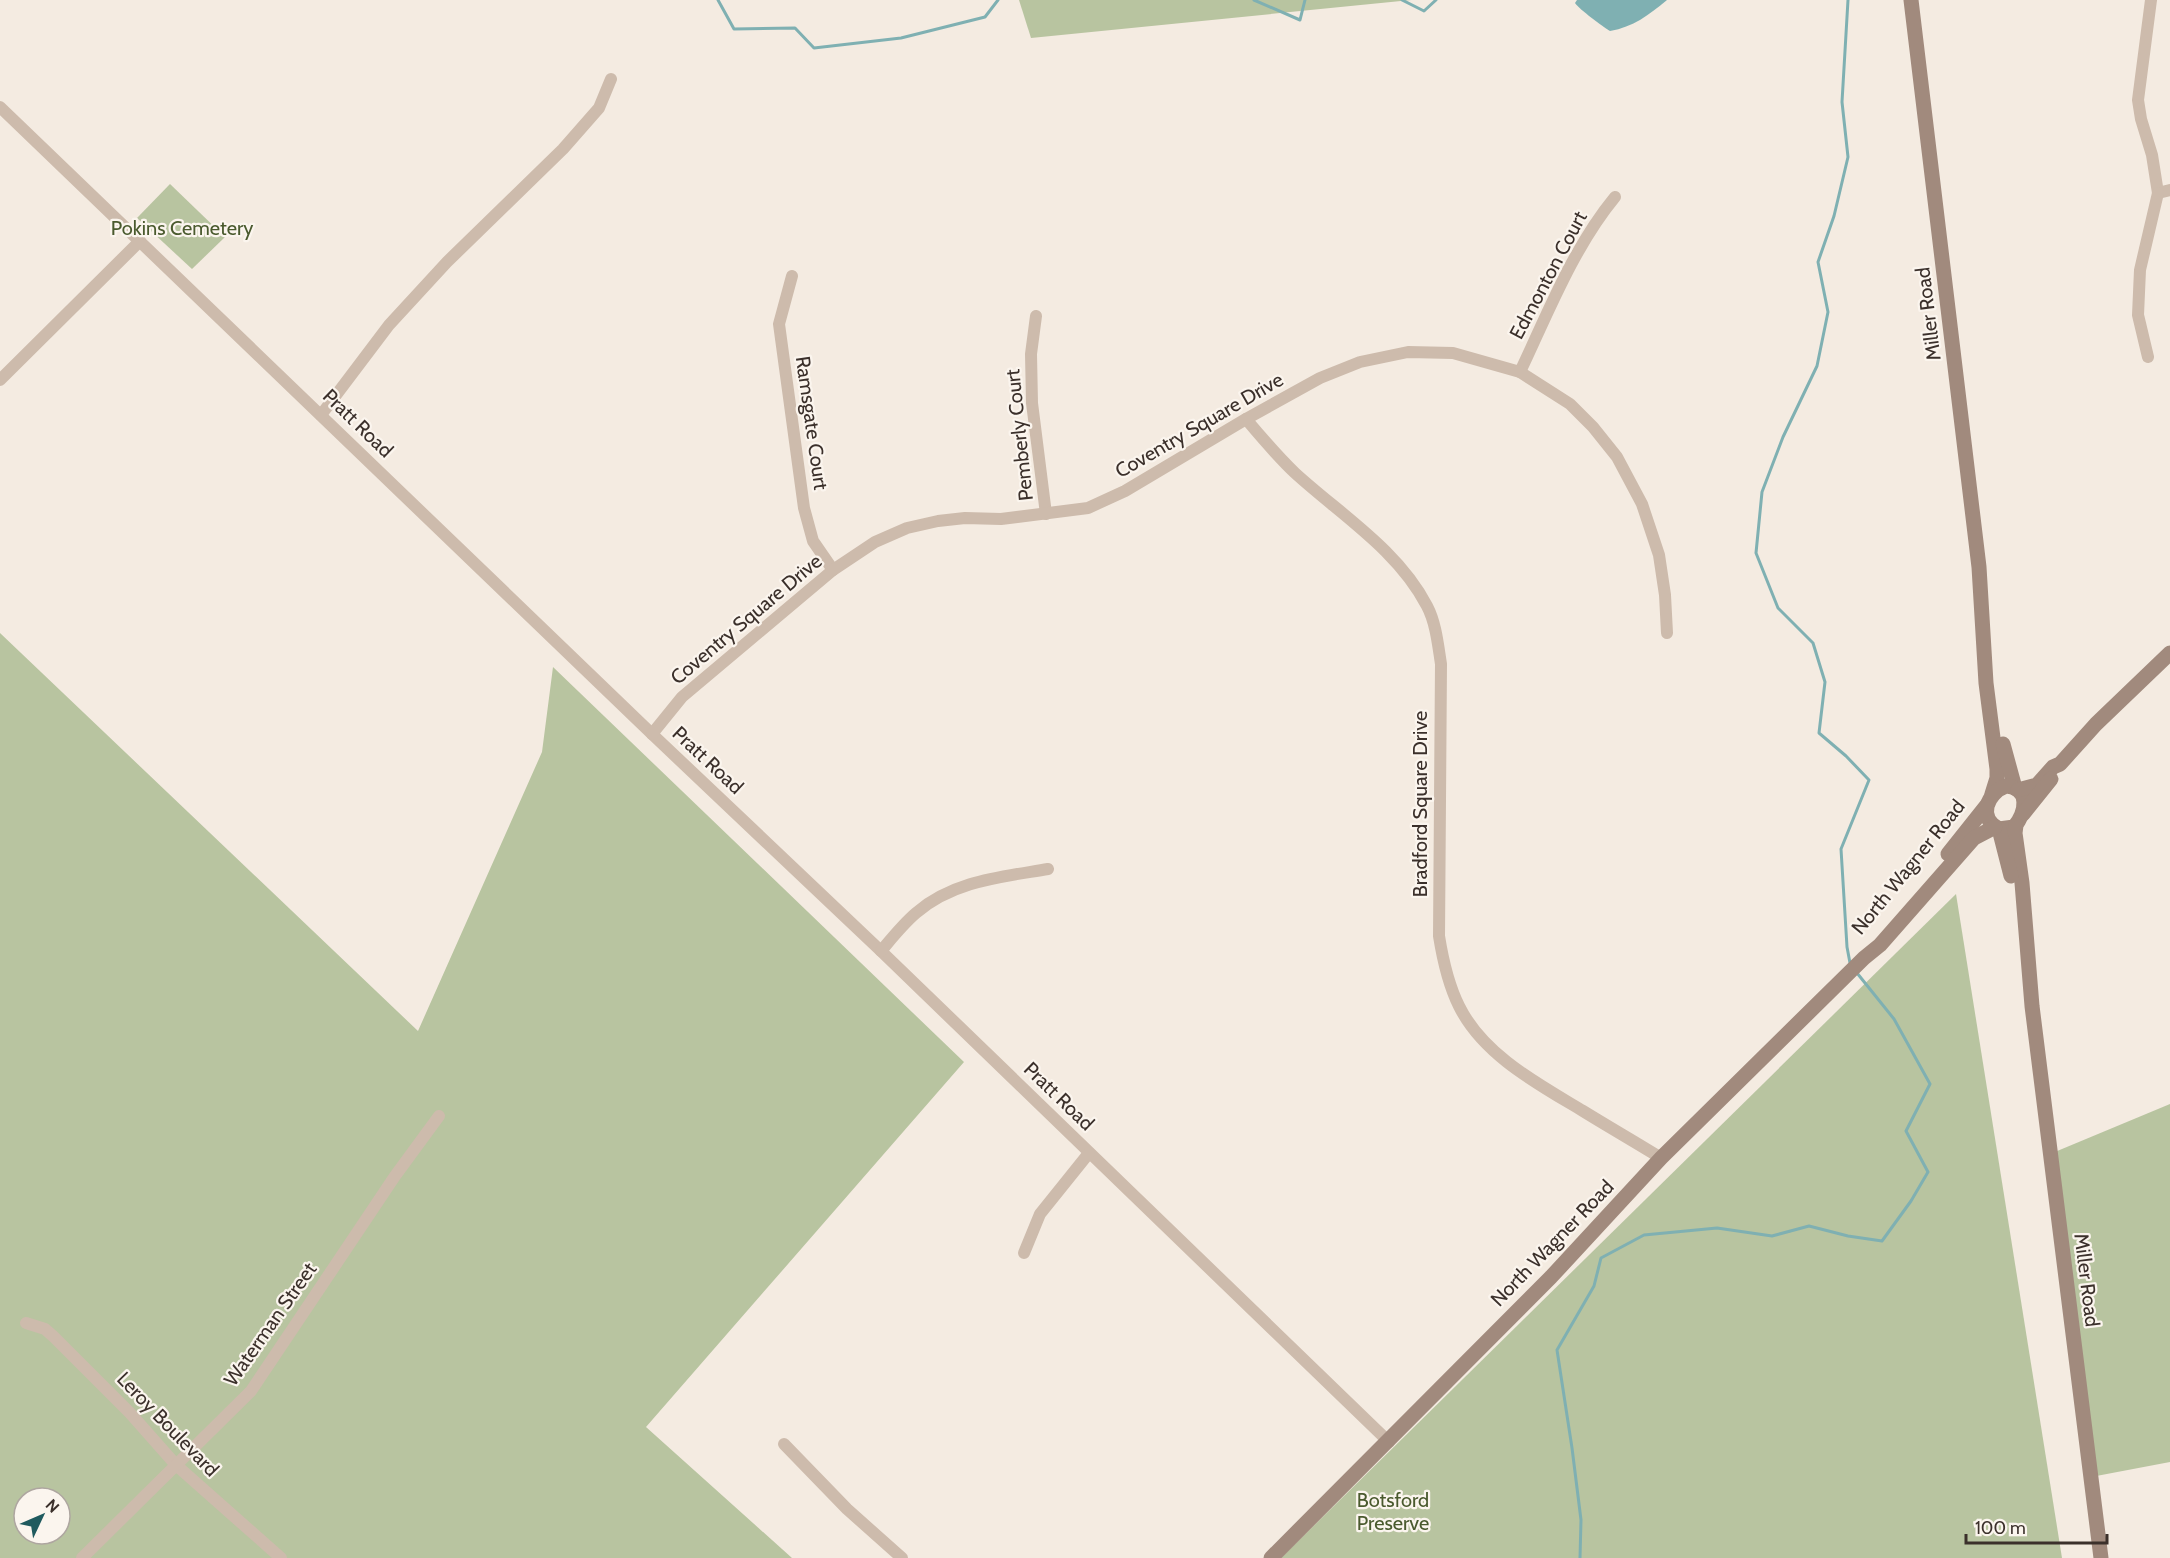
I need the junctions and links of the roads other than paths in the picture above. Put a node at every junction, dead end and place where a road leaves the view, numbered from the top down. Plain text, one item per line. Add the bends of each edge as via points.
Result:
1 (1911, 0) edge
2 (2151, 0) edge
3 (611, 79) dead end
4 (0, 107) edge
5 (2164, 192) edge
6 (1615, 197) dead end
7 (140, 241) junction
8 (792, 276) dead end
9 (1035, 316) dead end
10 (2148, 357) dead end
11 (1520, 372) junction
12 (0, 380) edge
13 (321, 415) junction
14 (1246, 419) junction
15 (1046, 514) junction
16 (833, 570) junction
17 (1984, 622) junction
18 (1667, 633) dead end
19 (2170, 652) edge
20 (652, 734) junction
21 (2060, 764) junction
22 (2016, 789) junction
23 (1989, 800) junction
24 (2019, 820) junction
25 (1997, 828) junction
26 (1048, 868) dead end
27 (881, 951) junction
28 (1856, 965) junction
29 (2032, 1006) junction
30 (439, 1116) dead end
31 (1089, 1153) junction
32 (1661, 1158) junction
33 (1024, 1253) dead end
34 (26, 1323) dead end
35 (1389, 1442) junction
36 (784, 1444) dead end
37 (176, 1465) junction
38 (82, 1558) edge
39 (281, 1558) edge
40 (902, 1558) edge
41 (1271, 1558) edge
42 (2101, 1558) edge

1 - 17 main road, Miller Road
2 - 5 street via 2138,100
3 - 13 street via 599,108 389,325
4 - 7 street, Pratt Road
5 - 10 street via 2140,270 2138,315
6 - 11 street, Edmonton Court via 1583,242
7 - 12 street
7 - 13 street, Pratt Road
8 - 16 street, Ramsgate Court via 779,324 796,451 813,541
9 - 15 street, Pemberly Court via 1032,403
11 - 14 street, Coventry Square Drive via 1452,353 1408,352 1360,362 1320,378
11 - 18 street, Coventry Square Drive via 1570,405 1617,457 1642,504 1659,555
13 - 20 street, Pratt Road
14 - 15 street, Coventry Square Drive via 1125,491 1088,508
14 - 32 street, Bradford Square Drive via 1273,452 1395,559 1428,608 1441,664 1439,936 1444,971 1459,1008 1479,1035 1532,1081
15 - 16 street, Coventry Square Drive via 965,518 907,528 874,542
16 - 20 street, Coventry Square Drive via 682,697
17 - 22 main road, Miller Road via 2004,752
17 - 23 main road, Miller Road via 1986,683 1997,769
19 - 21 main road
20 - 27 street, Pratt Road
21 - 22 main road via 2037,785
21 - 24 main road
22 - 23 main road via 2006,786
22 - 24 main road via 2024,801
23 - 25 main road via 1988,817
23 - 28 main road, North Wagner Road
24 - 25 main road via 2006,829
24 - 29 main road, Miller Road via 2014,833
25 - 28 main road, North Wagner Road via 1974,838 1880,945
25 - 29 main road, Miller Road via 2010,865
26 - 27 street via 999,876 940,896 915,913
27 - 31 street, Pratt Road
28 - 32 main road, North Wagner Road
29 - 42 main road, Miller Road
30 - 37 street, Waterman Street via 251,1391
31 - 33 street via 1040,1214
31 - 35 street, Pratt Road
32 - 35 main road, North Wagner Road
34 - 37 street, Leroy Boulevard via 45,1329 54,1337
35 - 41 main road, North Wagner Road
36 - 40 street
37 - 38 street, Waterman Street
37 - 39 street, Leroy Boulevard

